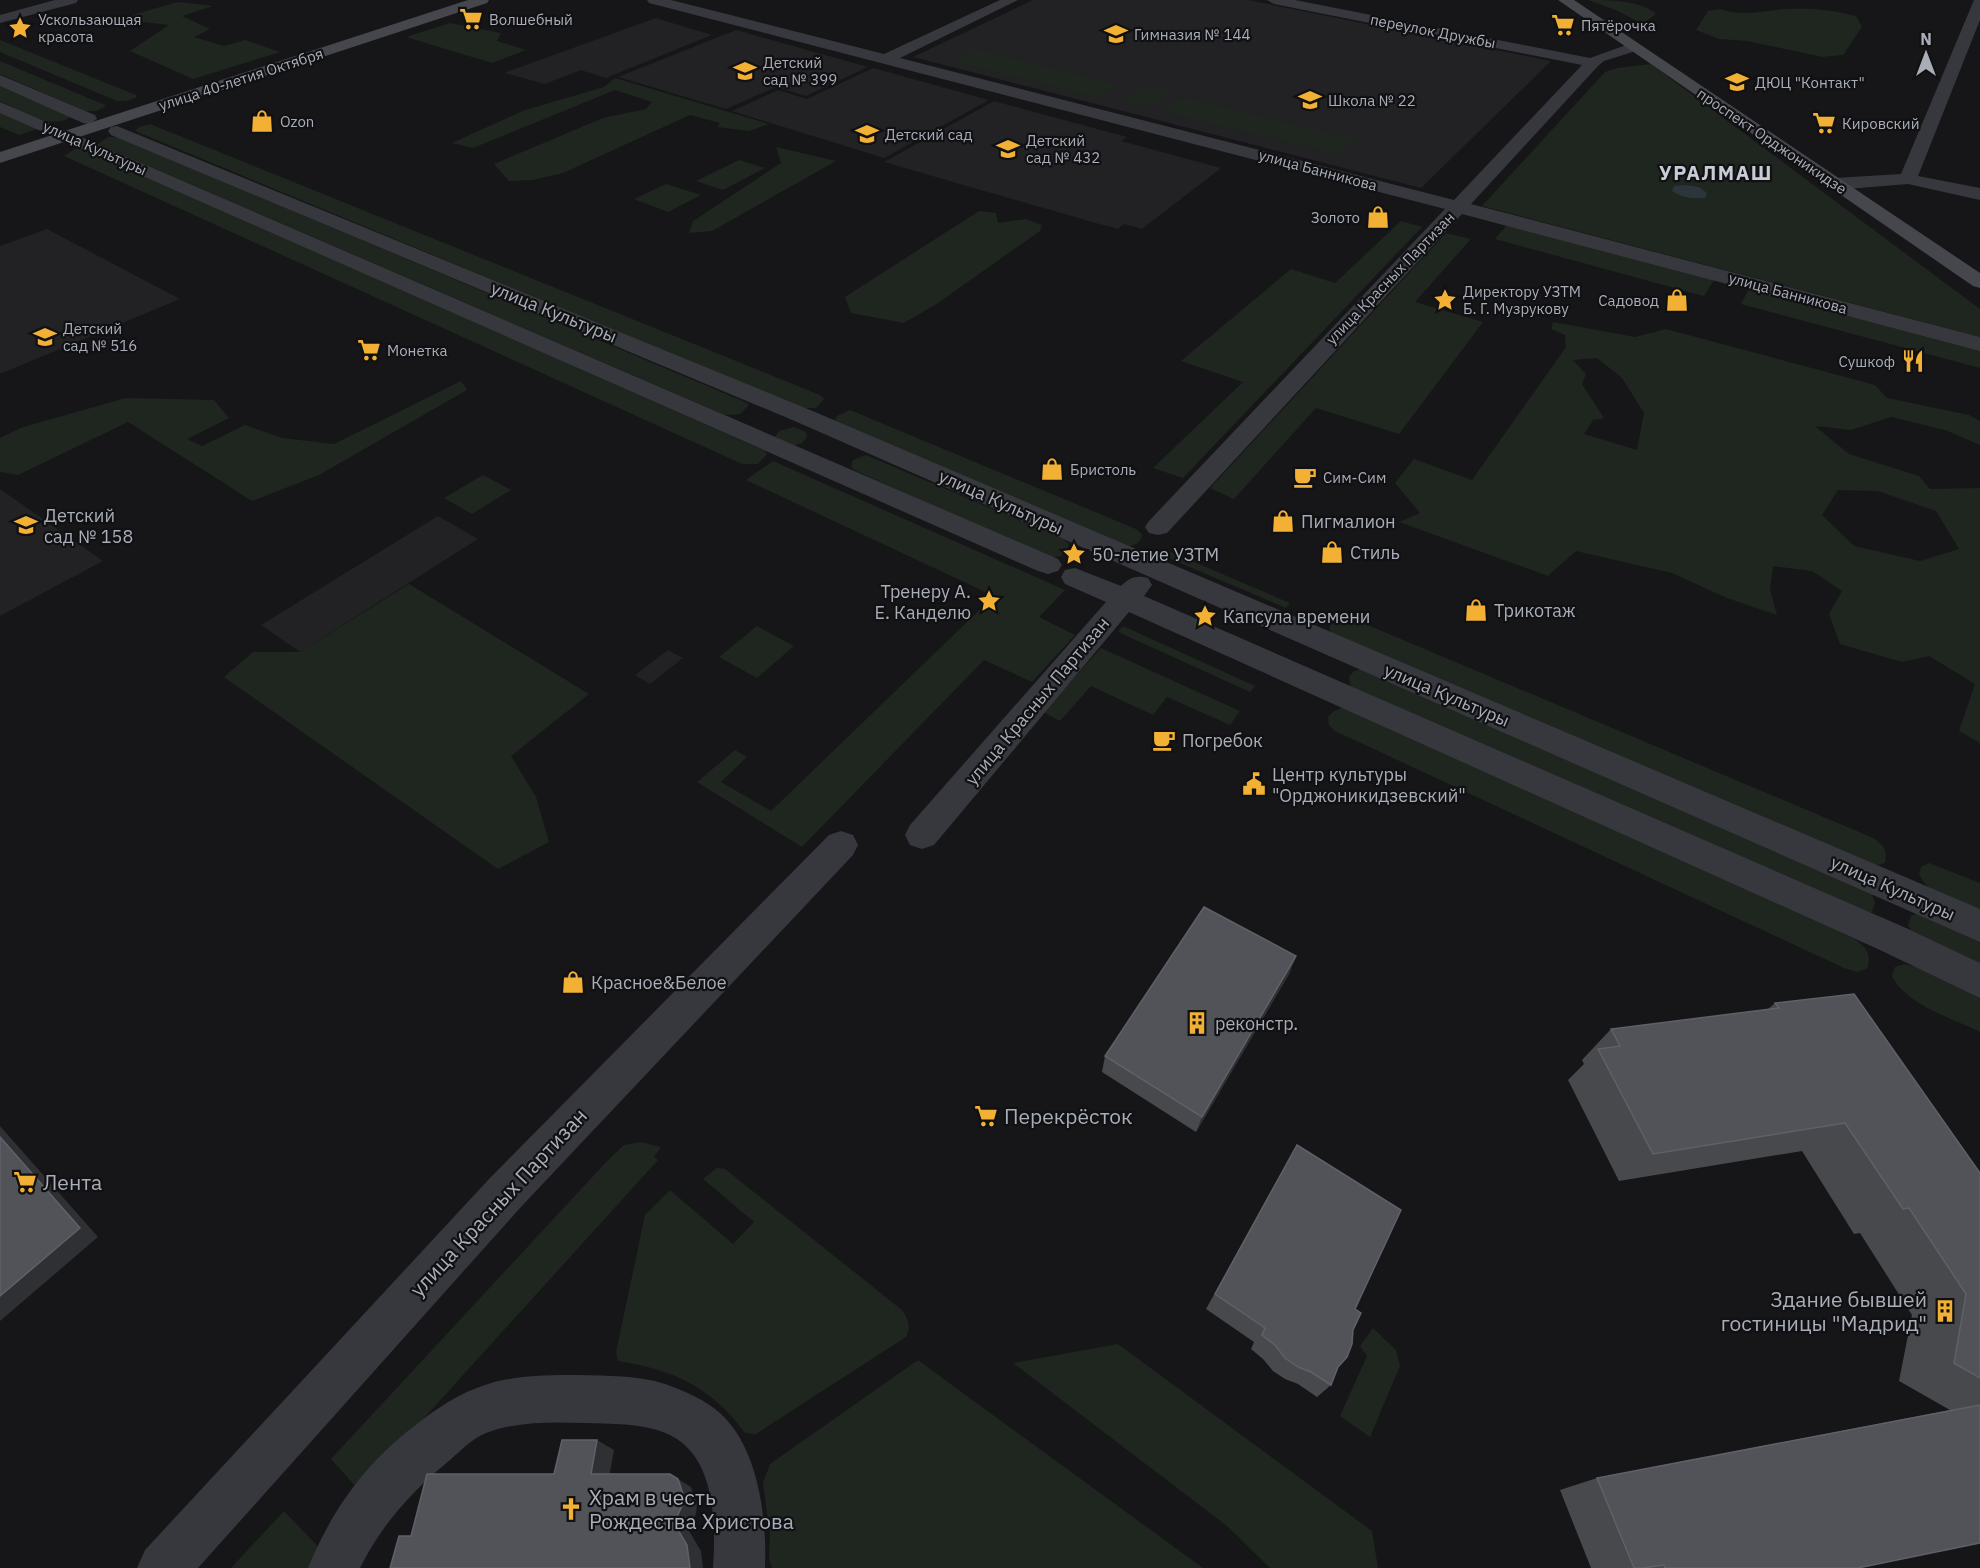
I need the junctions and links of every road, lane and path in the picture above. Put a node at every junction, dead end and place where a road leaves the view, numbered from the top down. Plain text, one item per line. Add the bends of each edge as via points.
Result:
1 (70, 0) edge
2 (482, 0) edge
3 (654, 0) edge
4 (1011, 0) edge
5 (1274, 0) edge
6 (1564, 0) edge
7 (1980, 2) edge
8 (0, 19) edge
9 (1634, 47) junction
10 (885, 59) junction
11 (1593, 63) junction
12 (0, 80) edge
13 (0, 107) edge
14 (89, 119) dead end
15 (117, 131) dead end
16 (68, 136) junction
17 (0, 158) edge
18 (1908, 179) junction
19 (1835, 184) junction
20 (1980, 195) edge
21 (1458, 207) junction
22 (1980, 282) edge
23 (1980, 344) edge
24 (1158, 527) dead end
25 (1154, 568) junction
26 (1124, 599) junction
27 (922, 835) dead end
28 (841, 845) dead end
29 (1980, 926) edge
30 (1980, 981) edge
31 (163, 1568) edge
32 (334, 1568) edge
33 (739, 1568) edge

1 - 8 street
2 - 16 street, улица 40-летия Октября
3 - 10 street, улица Банникова
4 - 10 street
5 - 11 street, переулок Дружбы
6 - 9 street, проспект Орджоникидзе
7 - 18 street
9 - 11 street, улица Красных Партизан
9 - 19 street, проспект Орджоникидзе
10 - 21 street, улица Банникова
11 - 21 street, улица Красных Партизан
12 - 14 street, улица Культуры
13 - 16 street, улица Культуры
15 - 25 street, улица Культуры via 799,414
16 - 17 street, улица 40-летия Октября
16 - 26 street, улица Культуры
18 - 19 street
18 - 20 street
19 - 22 street, проспект Орджоникидзе
21 - 23 street, улица Банникова
21 - 24 street, улица Красных Партизан
25 - 26 street, улица Красных Партизан
25 - 29 street, улица Культуры
26 - 27 street, улица Красных Партизан
26 - 30 street, улица Культуры
28 - 31 street, улица Красных Партизан via 513,1185
32 - 33 street via 360,1515 408,1461 459,1421 484,1410 537,1399 639,1402 667,1408 705,1433 729,1467 736,1494

